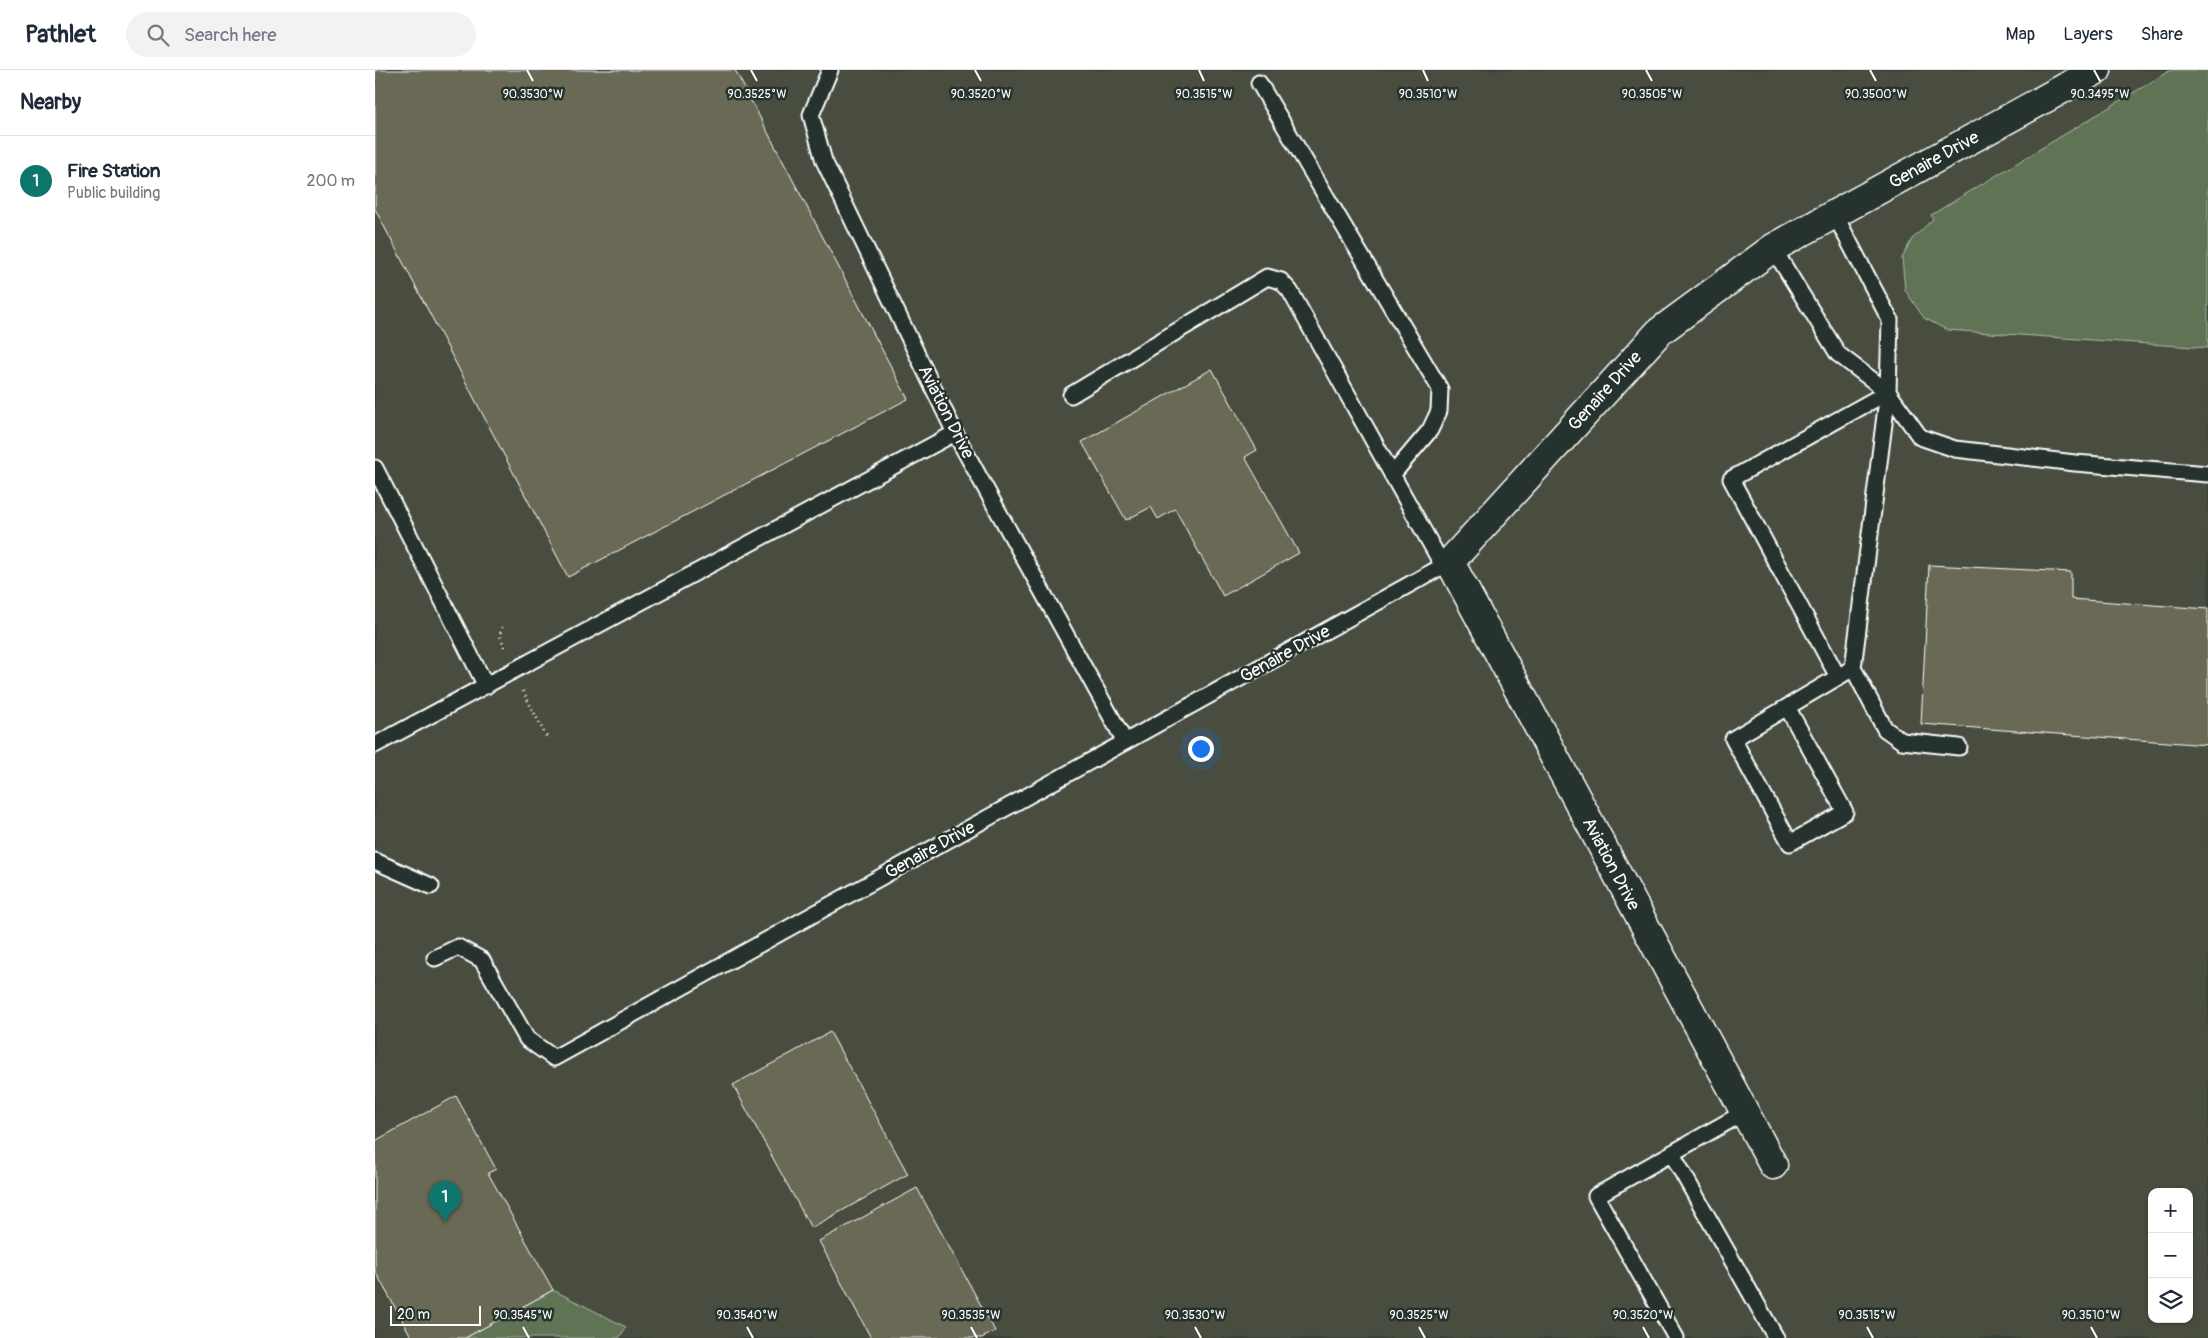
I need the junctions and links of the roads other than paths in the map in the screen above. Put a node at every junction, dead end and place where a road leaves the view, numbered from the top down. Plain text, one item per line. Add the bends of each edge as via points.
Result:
1 (830, 70) edge
2 (2097, 70) edge
3 (1259, 83) dead end
4 (1835, 215) junction
5 (1773, 248) junction
6 (1888, 392) junction
7 (1071, 395) dead end
8 (955, 433) junction
9 (375, 468) edge
10 (1392, 474) junction
11 (2208, 474) edge
12 (1446, 564) junction
13 (1853, 668) junction
14 (1838, 677) junction
15 (486, 686) junction
16 (1787, 707) junction
17 (1125, 742) junction
18 (375, 745) edge
19 (1959, 747) dead end
20 (375, 862) edge
21 (431, 886) dead end
22 (435, 958) dead end
23 (1745, 1112) junction
24 (1672, 1154) junction
25 (1773, 1165) dead end
26 (1675, 1338) edge
27 (1776, 1338) edge

1 - 8 lane, Aviation Drive via 811,115 824,161
2 - 4 street, Genaire Drive
3 - 10 lane via 1441,389 1439,411 1430,430
4 - 5 street, Genaire Drive
4 - 6 lane via 1890,320
5 - 6 lane via 1838,354
5 - 12 street, Genaire Drive via 1659,332
6 - 11 lane via 1920,437 1955,449
6 - 13 lane
6 - 14 lane via 1731,479
7 - 10 lane via 1267,277 1281,280
8 - 15 lane
8 - 17 lane, Aviation Drive
9 - 15 lane
10 - 12 lane
12 - 17 lane, Genaire Drive
12 - 23 street, Aviation Drive
13 - 14 lane
13 - 19 lane via 1885,729 1902,741
14 - 16 lane
15 - 18 lane
16 - 16 lane via 1845,812 1790,843 1733,739
17 - 22 lane, Genaire Drive via 554,1058 527,1039 482,960 458,947
20 - 21 lane
23 - 24 lane
23 - 25 street, Aviation Drive
24 - 26 lane via 1596,1196
24 - 27 lane

